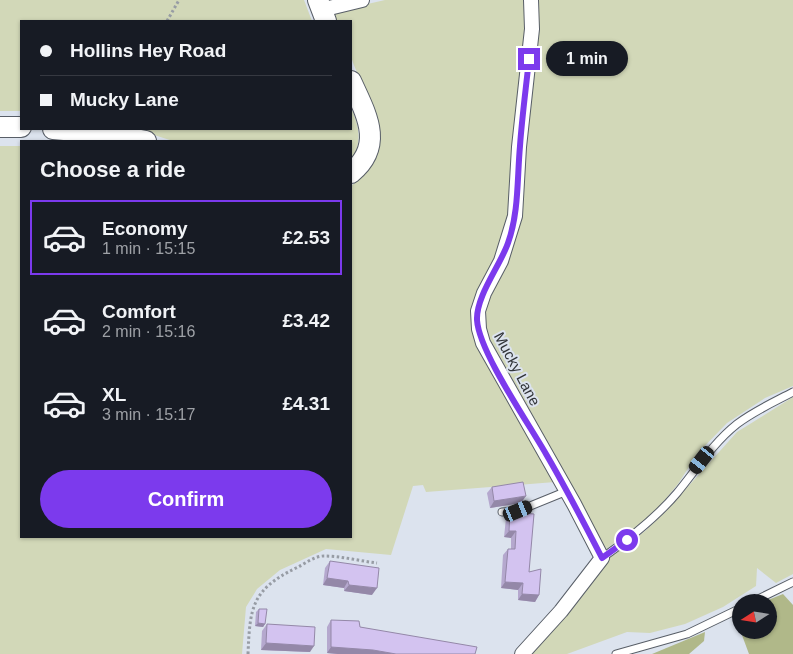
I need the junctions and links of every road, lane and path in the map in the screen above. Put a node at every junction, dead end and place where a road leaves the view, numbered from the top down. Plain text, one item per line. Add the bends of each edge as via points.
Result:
1 (179, 0) edge
2 (362, 0) edge
3 (531, 0) edge
4 (322, 10) edge
5 (168, 20) edge
6 (352, 83) edge
7 (0, 127) edge
8 (20, 127) edge
9 (64, 130) edge
10 (141, 140) edge
11 (352, 172) edge
12 (793, 392) edge
13 (567, 491) junction
14 (502, 512) dead end
15 (602, 558) junction
16 (377, 563) dead end
17 (793, 582) edge
18 (768, 594) edge
19 (732, 612) edge
20 (248, 654) edge
21 (522, 654) edge
22 (616, 654) edge

1 - 5 path
2 - 4 street
3 - 13 street, Mucky Lane via 532,30 515,216 502,261 480,301 477,320 483,343
6 - 11 street via 371,132 365,157
7 - 8 street
9 - 10 street
12 - 15 lane via 764,406 735,426 649,523
13 - 14 lane via 518,511
13 - 15 street, Mucky Lane
15 - 21 street
16 - 20 path via 318,557 279,577 253,606
17 - 18 lane
19 - 22 lane via 687,634

